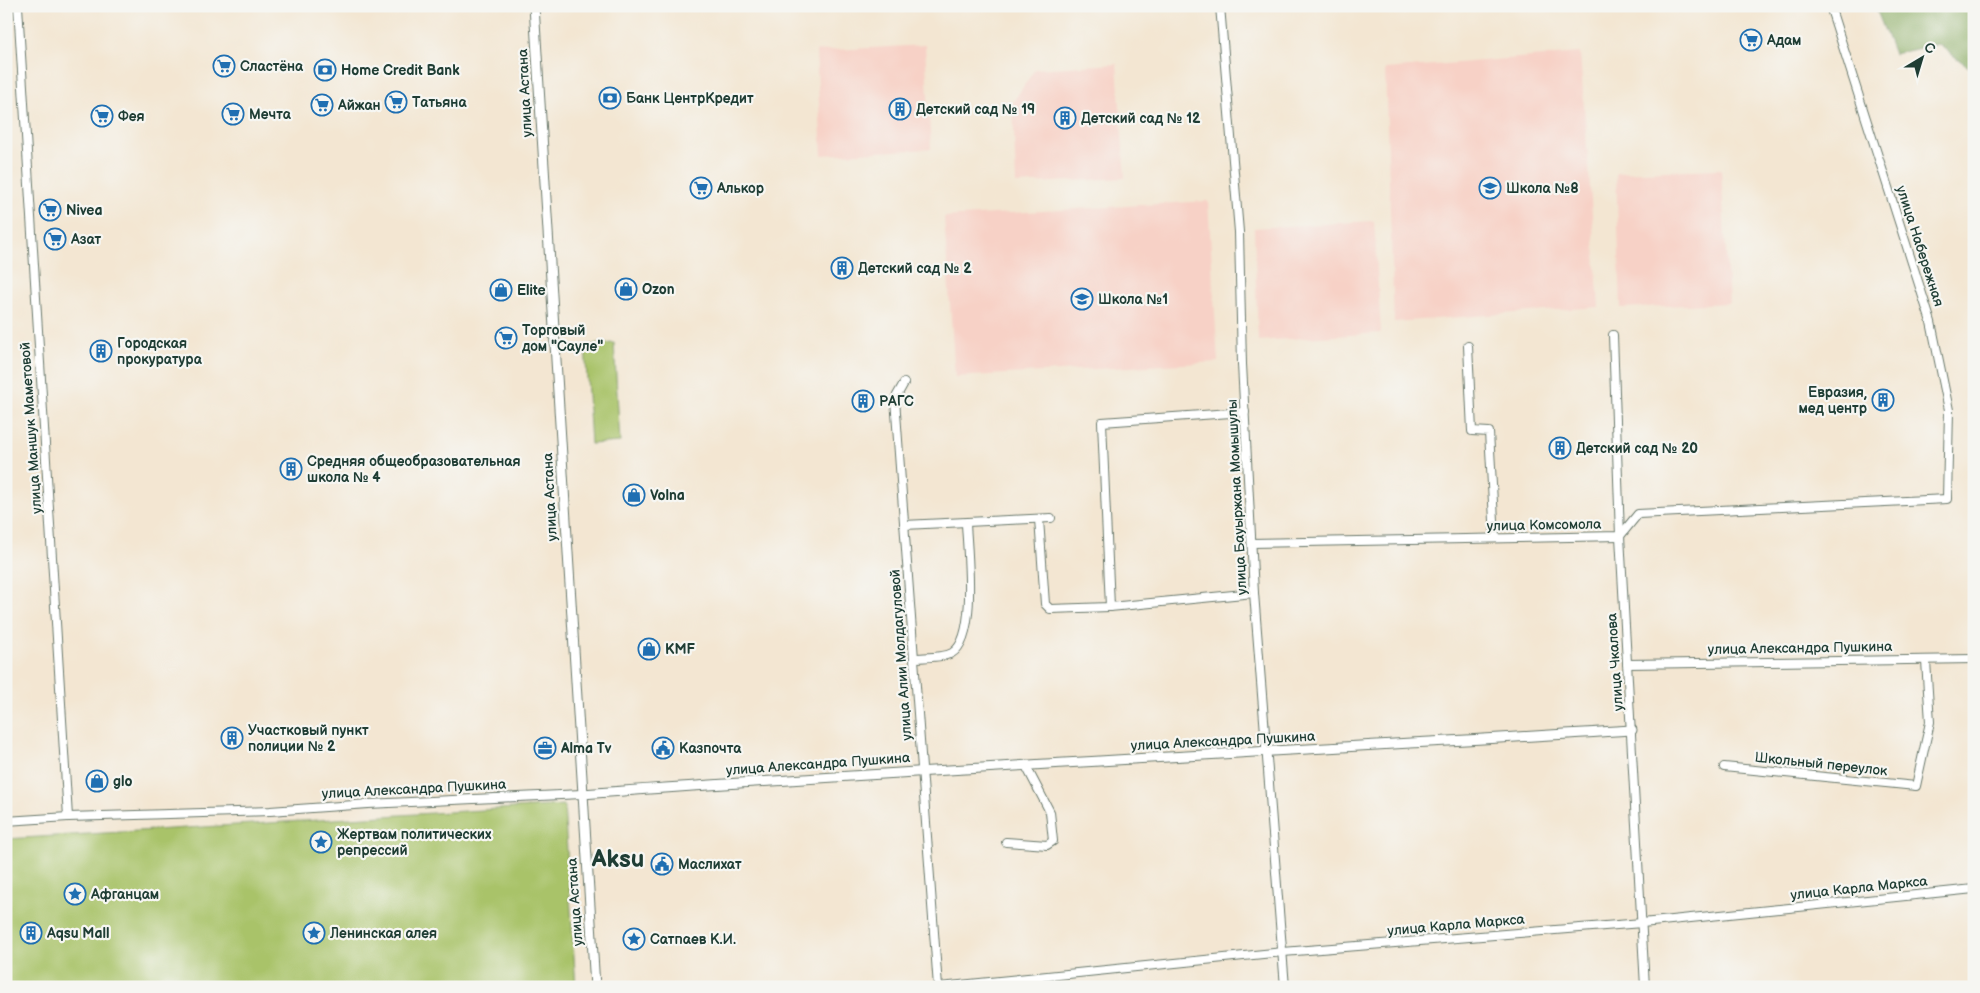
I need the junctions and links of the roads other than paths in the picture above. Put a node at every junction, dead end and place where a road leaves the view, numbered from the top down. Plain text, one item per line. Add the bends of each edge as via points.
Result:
1 (18, 6) edge
2 (534, 6) edge
3 (1220, 6) edge
4 (1830, 6) edge
5 (1613, 335) dead end
6 (1468, 346) dead end
7 (904, 383) dead end
8 (1245, 412) junction
9 (1947, 499) joint
10 (1051, 518) dead end
11 (1039, 519) junction
12 (966, 523) junction
13 (904, 525) junction
14 (1620, 536) junction
15 (1495, 538) junction
16 (1252, 543) junction
17 (1254, 593) junction
18 (1110, 608) junction
19 (914, 658) junction
20 (1974, 659) edge
21 (1926, 661) junction
22 (1627, 664) junction
23 (1632, 730) junction
24 (1266, 753) junction
25 (1026, 766) junction
26 (1724, 767) dead end
27 (922, 770) junction
28 (582, 794) junction
29 (68, 817) junction
30 (6, 821) edge
31 (1006, 842) dead end
32 (1974, 889) edge
33 (1642, 923) junction
34 (1283, 952) junction
35 (595, 987) edge
36 (939, 987) edge
37 (1285, 987) edge
38 (1646, 987) edge

1 - 29 street, улица Маншук Маметовой
2 - 28 street, улица Астана
3 - 8 street, улица Бауыржана Момышулы via 1239,232
4 - 9 street, улица Набережная via 1931,322 1949,410
5 - 14 street, улица Чкалова
6 - 15 street via 1472,431 1489,432
7 - 13 street, улица Алии Молдагуловой via 895,399
8 - 16 street, улица Бауыржана Момышулы
8 - 18 street via 1102,422
9 - 14 street, улица Комсомола via 1638,514
10 - 11 street
11 - 12 street
11 - 18 street via 1045,604 1050,609
12 - 13 street
12 - 19 street via 967,629 952,654
13 - 19 street, улица Алии Молдагуловой
14 - 15 street, улица Комсомола
14 - 22 street, улица Чкалова
15 - 16 street, улица Комсомола
16 - 17 street, улица Бауыржана Момышулы
17 - 18 street
17 - 24 street, улица Бауыржана Момышулы
19 - 27 street, улица Алии Молдагуловой
20 - 21 street, улица Александра Пушкина
21 - 22 street, улица Александра Пушкина
21 - 26 street, Школьный переулок via 1930,722 1916,786
22 - 23 street, улица Чкалова
23 - 24 street, улица Александра Пушкина
23 - 33 street, улица Чкалова
24 - 25 street, улица Александра Пушкина
24 - 34 street, улица Бауыржана Момышулы
25 - 27 street, улица Александра Пушкина
25 - 31 street via 1050,812 1053,842 1047,845
27 - 28 street, улица Александра Пушкина
27 - 36 street, улица Алии Молдагуловой
28 - 29 street, улица Александра Пушкина via 270,811
28 - 35 street, улица Астана
29 - 30 street, улица Александра Пушкина
32 - 33 street, улица Карла Маркса
33 - 34 street, улица Карла Маркса
33 - 38 street, улица Чкалова
34 - 36 street, улица Карла Маркса
34 - 37 street, улица Бауыржана Момышулы

